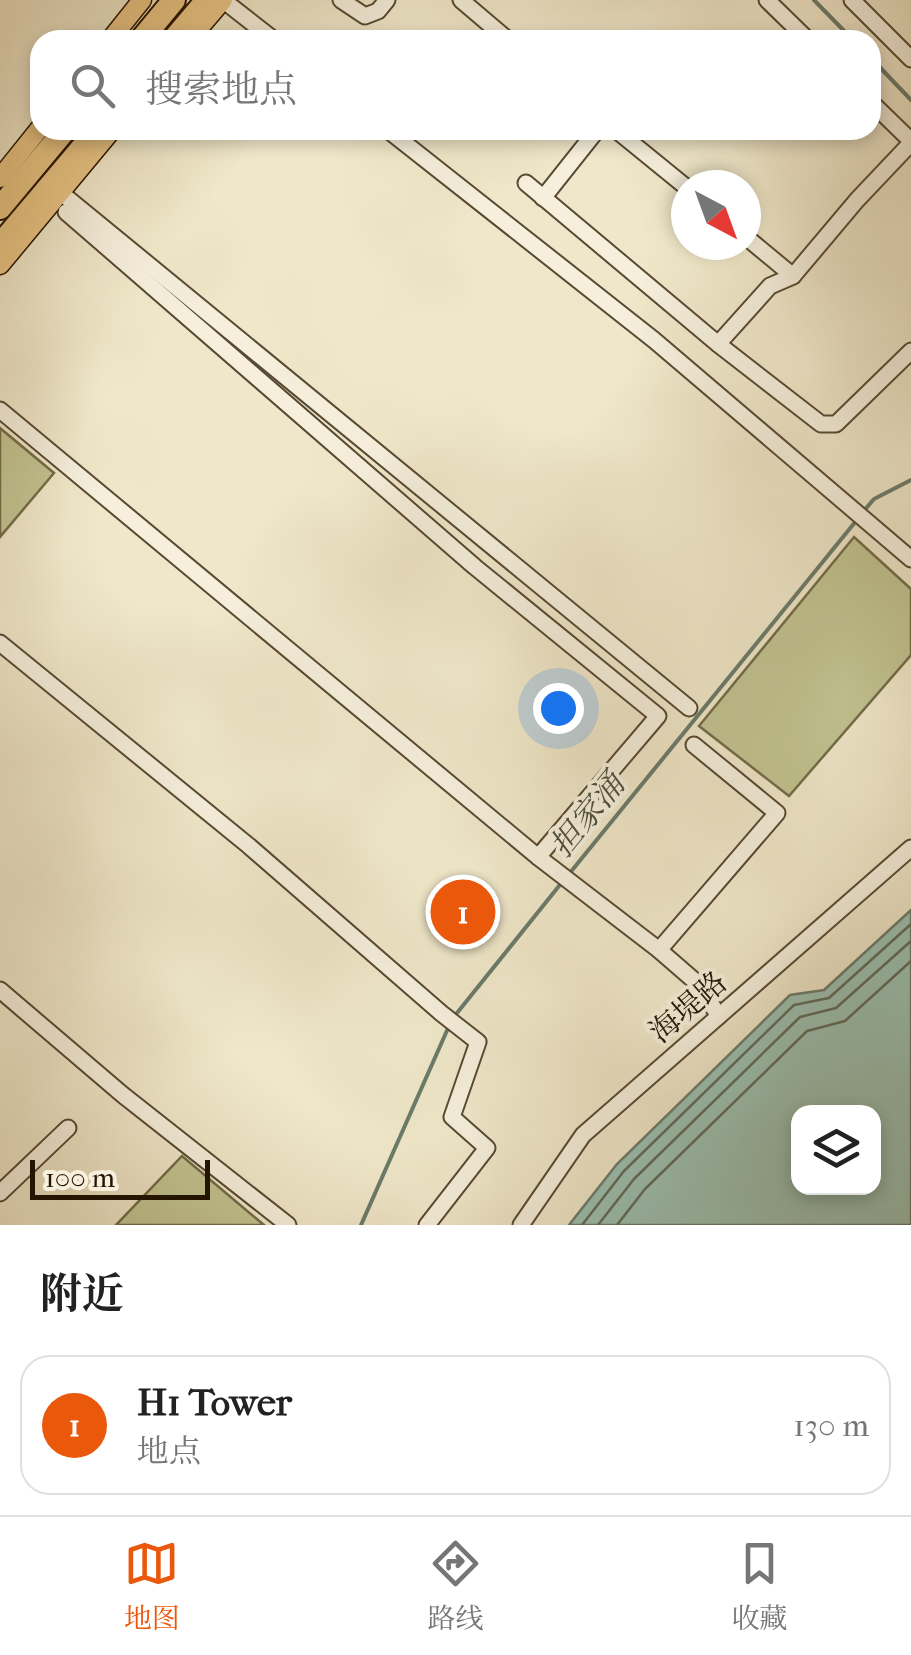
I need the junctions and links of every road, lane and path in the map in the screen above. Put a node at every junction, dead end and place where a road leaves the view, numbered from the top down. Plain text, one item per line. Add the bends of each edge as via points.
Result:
1 (142, 0) edge
2 (174, 0) edge
3 (207, 0) edge
4 (223, 0) edge
5 (341, 0) edge
6 (387, 0) edge
7 (461, 0) edge
8 (767, 0) edge
9 (852, 0) edge
10 (118, 30) edge
11 (148, 30) edge
12 (182, 30) edge
13 (198, 30) edge
14 (261, 30) edge
15 (496, 30) edge
16 (798, 30) edge
17 (911, 60) edge
18 (881, 112) edge
19 (30, 140) edge
20 (57, 140) edge
21 (88, 140) edge
22 (104, 140) edge
23 (401, 140) edge
24 (590, 140) edge
25 (628, 140) edge
26 (911, 142) edge
27 (671, 176) edge
28 (0, 178) edge
29 (526, 183) dead end
30 (60, 192) junction
31 (543, 198) junction
32 (0, 208) edge
33 (66, 212) dead end
34 (0, 244) edge
35 (761, 249) edge
36 (0, 264) edge
37 (793, 276) junction
38 (718, 344) junction
39 (911, 351) edge
40 (0, 410) edge
41 (911, 559) edge
42 (596, 608) dead end
43 (583, 623) junction
44 (0, 643) edge
45 (689, 708) dead end
46 (694, 745) dead end
47 (911, 848) edge
48 (538, 857) junction
49 (658, 950) junction
50 (0, 990) edge
51 (719, 1016) junction
52 (68, 1128) dead end
53 (0, 1193) edge
54 (288, 1225) edge
55 (427, 1225) edge
56 (521, 1225) edge

1 - 10 main road
2 - 11 highway
3 - 12 highway
4 - 13 main road
4 - 14 street
5 - 6 street via 365,16
7 - 15 street
8 - 16 street
9 - 17 street
18 - 26 street
19 - 28 main road
20 - 32 highway
21 - 34 highway
22 - 30 main road
23 - 41 street via 654,340
24 - 31 street
25 - 27 street
26 - 37 street
29 - 31 street
30 - 36 main road
30 - 43 street
31 - 38 street
33 - 48 street via 475,567 658,716
35 - 37 street
37 - 38 street via 770,286
38 - 39 street via 821,424 836,424
40 - 48 street
42 - 43 street
43 - 45 street
44 - 55 street via 478,1042 452,1117 487,1148
46 - 49 street via 776,813
47 - 51 street, 海堤路
48 - 49 street
49 - 51 street via 697,983
50 - 54 street
51 - 56 street, 海堤路 via 583,1135
52 - 53 street

